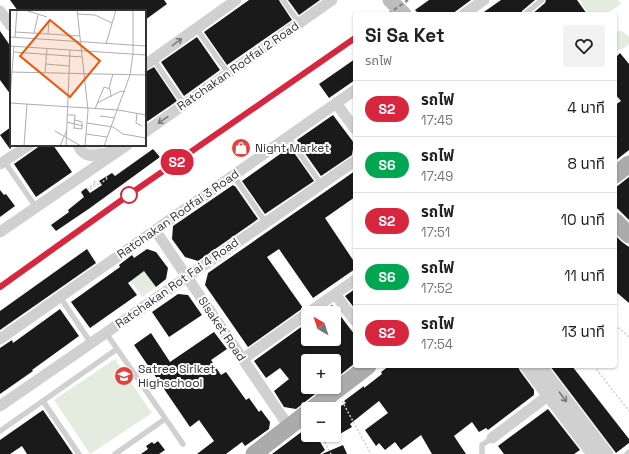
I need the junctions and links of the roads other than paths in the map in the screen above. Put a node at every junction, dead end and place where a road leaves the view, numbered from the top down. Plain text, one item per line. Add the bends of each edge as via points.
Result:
1 (236, 0) edge
2 (283, 0) edge
3 (332, 0) edge
4 (390, 0) edge
5 (484, 0) edge
6 (542, 0) edge
7 (0, 11) edge
8 (402, 12) edge
9 (467, 12) edge
10 (527, 12) edge
11 (299, 23) junction
12 (10, 25) edge
13 (196, 28) junction
14 (149, 62) edge
15 (228, 73) junction
16 (353, 91) edge
17 (336, 103) junction
18 (184, 104) junction
19 (353, 126) edge
20 (146, 131) edge
21 (288, 137) junction
22 (27, 146) edge
23 (78, 146) edge
24 (113, 151) edge
25 (85, 154) junction
26 (2, 162) edge
27 (353, 162) edge
28 (629, 164) edge
29 (617, 173) edge
30 (84, 174) junction
31 (233, 175) junction
32 (321, 184) junction
33 (36, 207) junction
34 (266, 222) junction
35 (617, 223) edge
36 (155, 230) junction
37 (0, 232) edge
38 (629, 235) edge
39 (187, 277) junction
40 (353, 281) edge
41 (335, 294) junction
42 (60, 297) junction
43 (318, 306) edge
44 (301, 318) edge
45 (353, 318) edge
46 (106, 333) junction
47 (0, 339) edge
48 (91, 343) junction
49 (117, 349) junction
50 (242, 359) junction
51 (365, 368) edge
52 (528, 368) edge
53 (542, 368) edge
54 (548, 395) junction
55 (43, 401) junction
56 (321, 402) edge
57 (0, 406) edge
58 (301, 418) edge
59 (165, 419) junction
60 (289, 427) junction
61 (0, 431) edge
62 (492, 438) joint
63 (183, 444) dead end
64 (591, 453) edge
65 (79, 454) edge
66 (115, 454) edge
67 (254, 454) edge
68 (482, 454) edge
69 (607, 454) edge

1 - 13 street
2 - 11 lane
3 - 11 street, Ratchakan Rodfai 2 Road
4 - 8 main road
5 - 9 street
6 - 10 lane
7 - 12 street
11 - 15 street, Ratchakan Rodfai 2 Road
14 -> 13 street
13 - 15 lane
14 - 18 lane
15 - 18 street, Ratchakan Rodfai 2 Road
16 - 17 street, Ratchakan Rodfai 3 Road
17 - 19 street
17 - 21 street, Ratchakan Rodfai 3 Road
18 -> 20 street, Ratchakan Rodfai 2 Road
21 - 31 street, Ratchakan Rodfai 3 Road
21 - 32 lane
22 - 26 street
23 - 25 street
24 - 25 street via 94,156
24 - 30 street
25 - 30 street
26 - 33 lane
27 - 32 street, Ratchakan Rot Fai 4 Road
28 - 29 main road
30 - 33 street
31 - 34 lane
31 - 36 street, Ratchakan Rodfai 3 Road
32 - 34 street, Ratchakan Rot Fai 4 Road
33 - 37 street
34 - 39 street, Ratchakan Rot Fai 4 Road
35 - 38 main road
36 - 39 street, Sisaket Road
36 - 42 street, Ratchakan Rodfai 3 Road
39 - 46 street, Ratchakan Rot Fai 4 Road
39 - 50 street, Sisaket Road
40 - 41 street
41 - 43 street
41 - 45 street
42 - 47 street, Ratchakan Rodfai 3 Road
42 - 48 lane
44 - 50 street
46 - 48 street, Ratchakan Rot Fai 4 Road
46 - 49 lane
48 - 57 street, Ratchakan Rot Fai 4 Road
49 - 55 lane
49 - 59 lane
50 - 60 street, Sisaket Road
51 - 56 main road
52 - 54 street
53 -> 69 street
54 - 62 street
54 - 64 street
55 - 61 lane
55 - 65 lane
58 - 60 main road
59 - 63 lane
59 - 66 lane
60 - 67 main road
62 - 68 lane via 482,445

